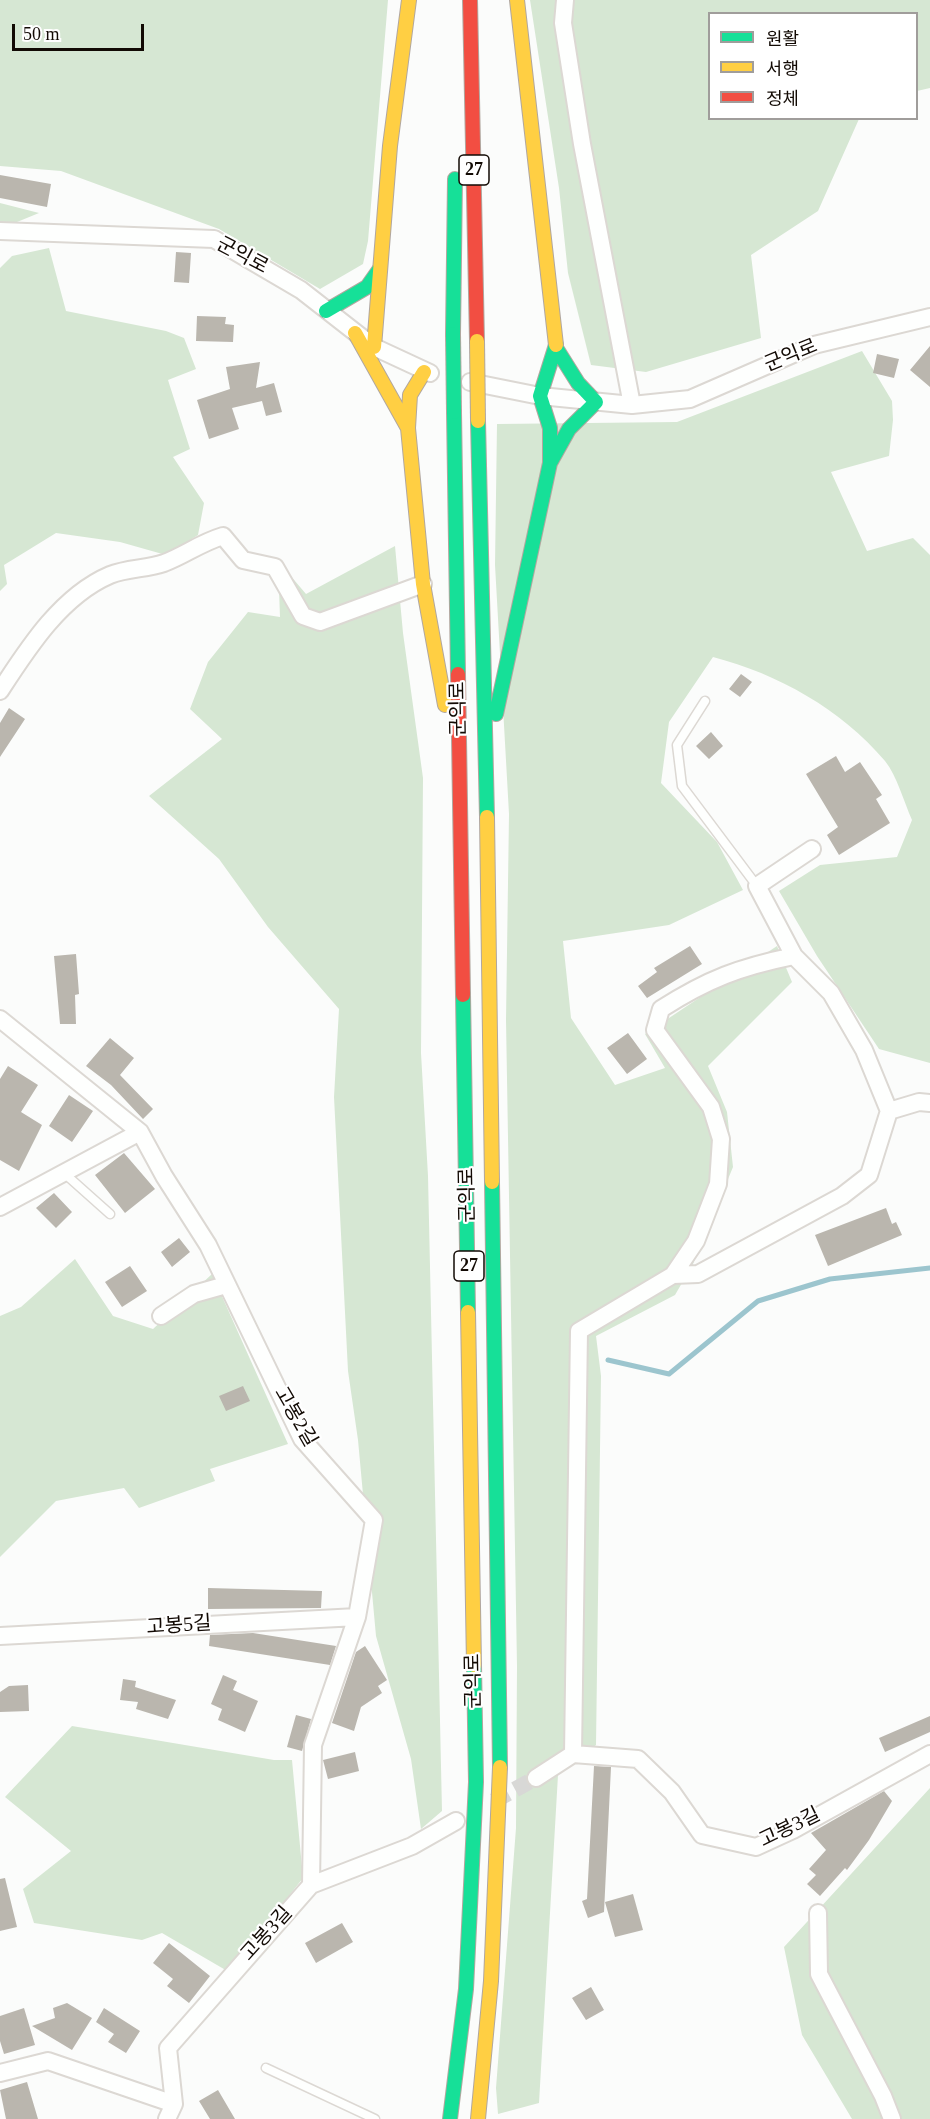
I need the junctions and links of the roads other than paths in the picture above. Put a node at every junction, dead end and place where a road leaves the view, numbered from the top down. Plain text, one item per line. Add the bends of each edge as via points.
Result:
1 (409, 0) edge
2 (457, 0) edge
3 (470, 0) edge
4 (517, 0) edge
5 (565, 0) edge
6 (456, 48) dead end
7 (455, 167) dead end
8 (0, 231) edge
9 (379, 270) junction
10 (326, 311) junction
11 (930, 317) edge
12 (355, 333) junction
13 (374, 347) junction
14 (556, 348) junction
15 (424, 372) junction
16 (540, 396) junction
17 (596, 402) junction
18 (632, 405) junction
19 (408, 428) junction
20 (550, 463) junction
21 (423, 584) junction
22 (0, 691) edge
23 (705, 701) dead end
24 (486, 760) junction
25 (460, 785) junction
26 (812, 849) dead end
27 (757, 886) junction
28 (794, 956) junction
29 (0, 1019) edge
30 (930, 1103) edge
31 (889, 1111) junction
32 (140, 1132) junction
33 (63, 1172) junction
34 (0, 1207) edge
35 (110, 1214) dead end
36 (673, 1275) junction
37 (226, 1285) junction
38 (161, 1316) dead end
39 (357, 1617) junction
40 (0, 1636) edge
41 (573, 1754) junction
42 (930, 1754) edge
43 (536, 1778) tunnel mouth
44 (456, 1821) dead end
45 (311, 1886) junction
46 (818, 1913) dead end
47 (266, 2068) dead end
48 (0, 2073) edge
49 (171, 2112) edge
50 (375, 2119) edge
51 (450, 2119) edge
52 (478, 2119) edge
53 (892, 2119) edge

1 - 9 highway
2 - 6 highway
3 - 24 highway, 군익로 / 27, bridge
4 - 14 highway
5 - 18 street via 563,23 582,144
7 - 25 highway, 군익로 / 27, bridge via 453,334
8 - 10 street, 군익로 via 214,239 301,290
9 - 10 highway via 366,287
9 - 13 highway
10 - 12 street, 군익로
11 - 18 street, 군익로 via 814,345 690,399
12 - 13 street, 군익로
12 - 19 highway
13 - 15 street, 군익로
14 - 16 highway
14 - 17 highway via 578,383
15 - 16 street, 군익로
15 - 19 highway via 410,395
16 - 17 street, 군익로
16 - 20 highway via 550,428
17 - 18 street, 군익로
17 - 20 highway via 564,432
19 - 21 highway
20 - 24 highway
21 - 22 street via 320,622 303,616 276,567 243,560 223,536 200,543 165,563 110,575 72,599 29,647
21 - 25 highway
23 - 27 lane via 677,745 682,786
24 - 52 highway, 군익로 / 27 via 500,1750 497,1895
25 - 51 highway, 군익로 / 27 via 476,1782 466,1989
26 - 27 street
27 - 28 street
28 - 31 street via 831,993 864,1050
28 - 36 street via 753,965 698,985 661,1009 655,1030 711,1107 722,1139 718,1184 696,1240
29 - 32 street, 고봉2길
30 - 31 street via 919,1102
31 - 36 street via 869,1175 842,1196 698,1274
32 - 33 street
32 - 37 street, 고봉2길 via 208,1245
33 - 34 street
33 - 35 lane
36 - 41 street via 579,1331
37 - 38 street via 194,1294
37 - 39 street, 고봉2길 via 302,1439 374,1520
39 - 40 street, 고봉5길
39 - 45 street, 고봉2길 via 313,1745
41 - 42 street, 고봉3길 via 638,1759 672,1792 702,1835 756,1847
41 - 43 street
44 - 45 street, 고봉3길 via 412,1846
45 - 49 street, 고봉3길 via 168,2048
46 - 53 street via 819,1974
47 - 50 lane
48 - 49 street via 48,2061

